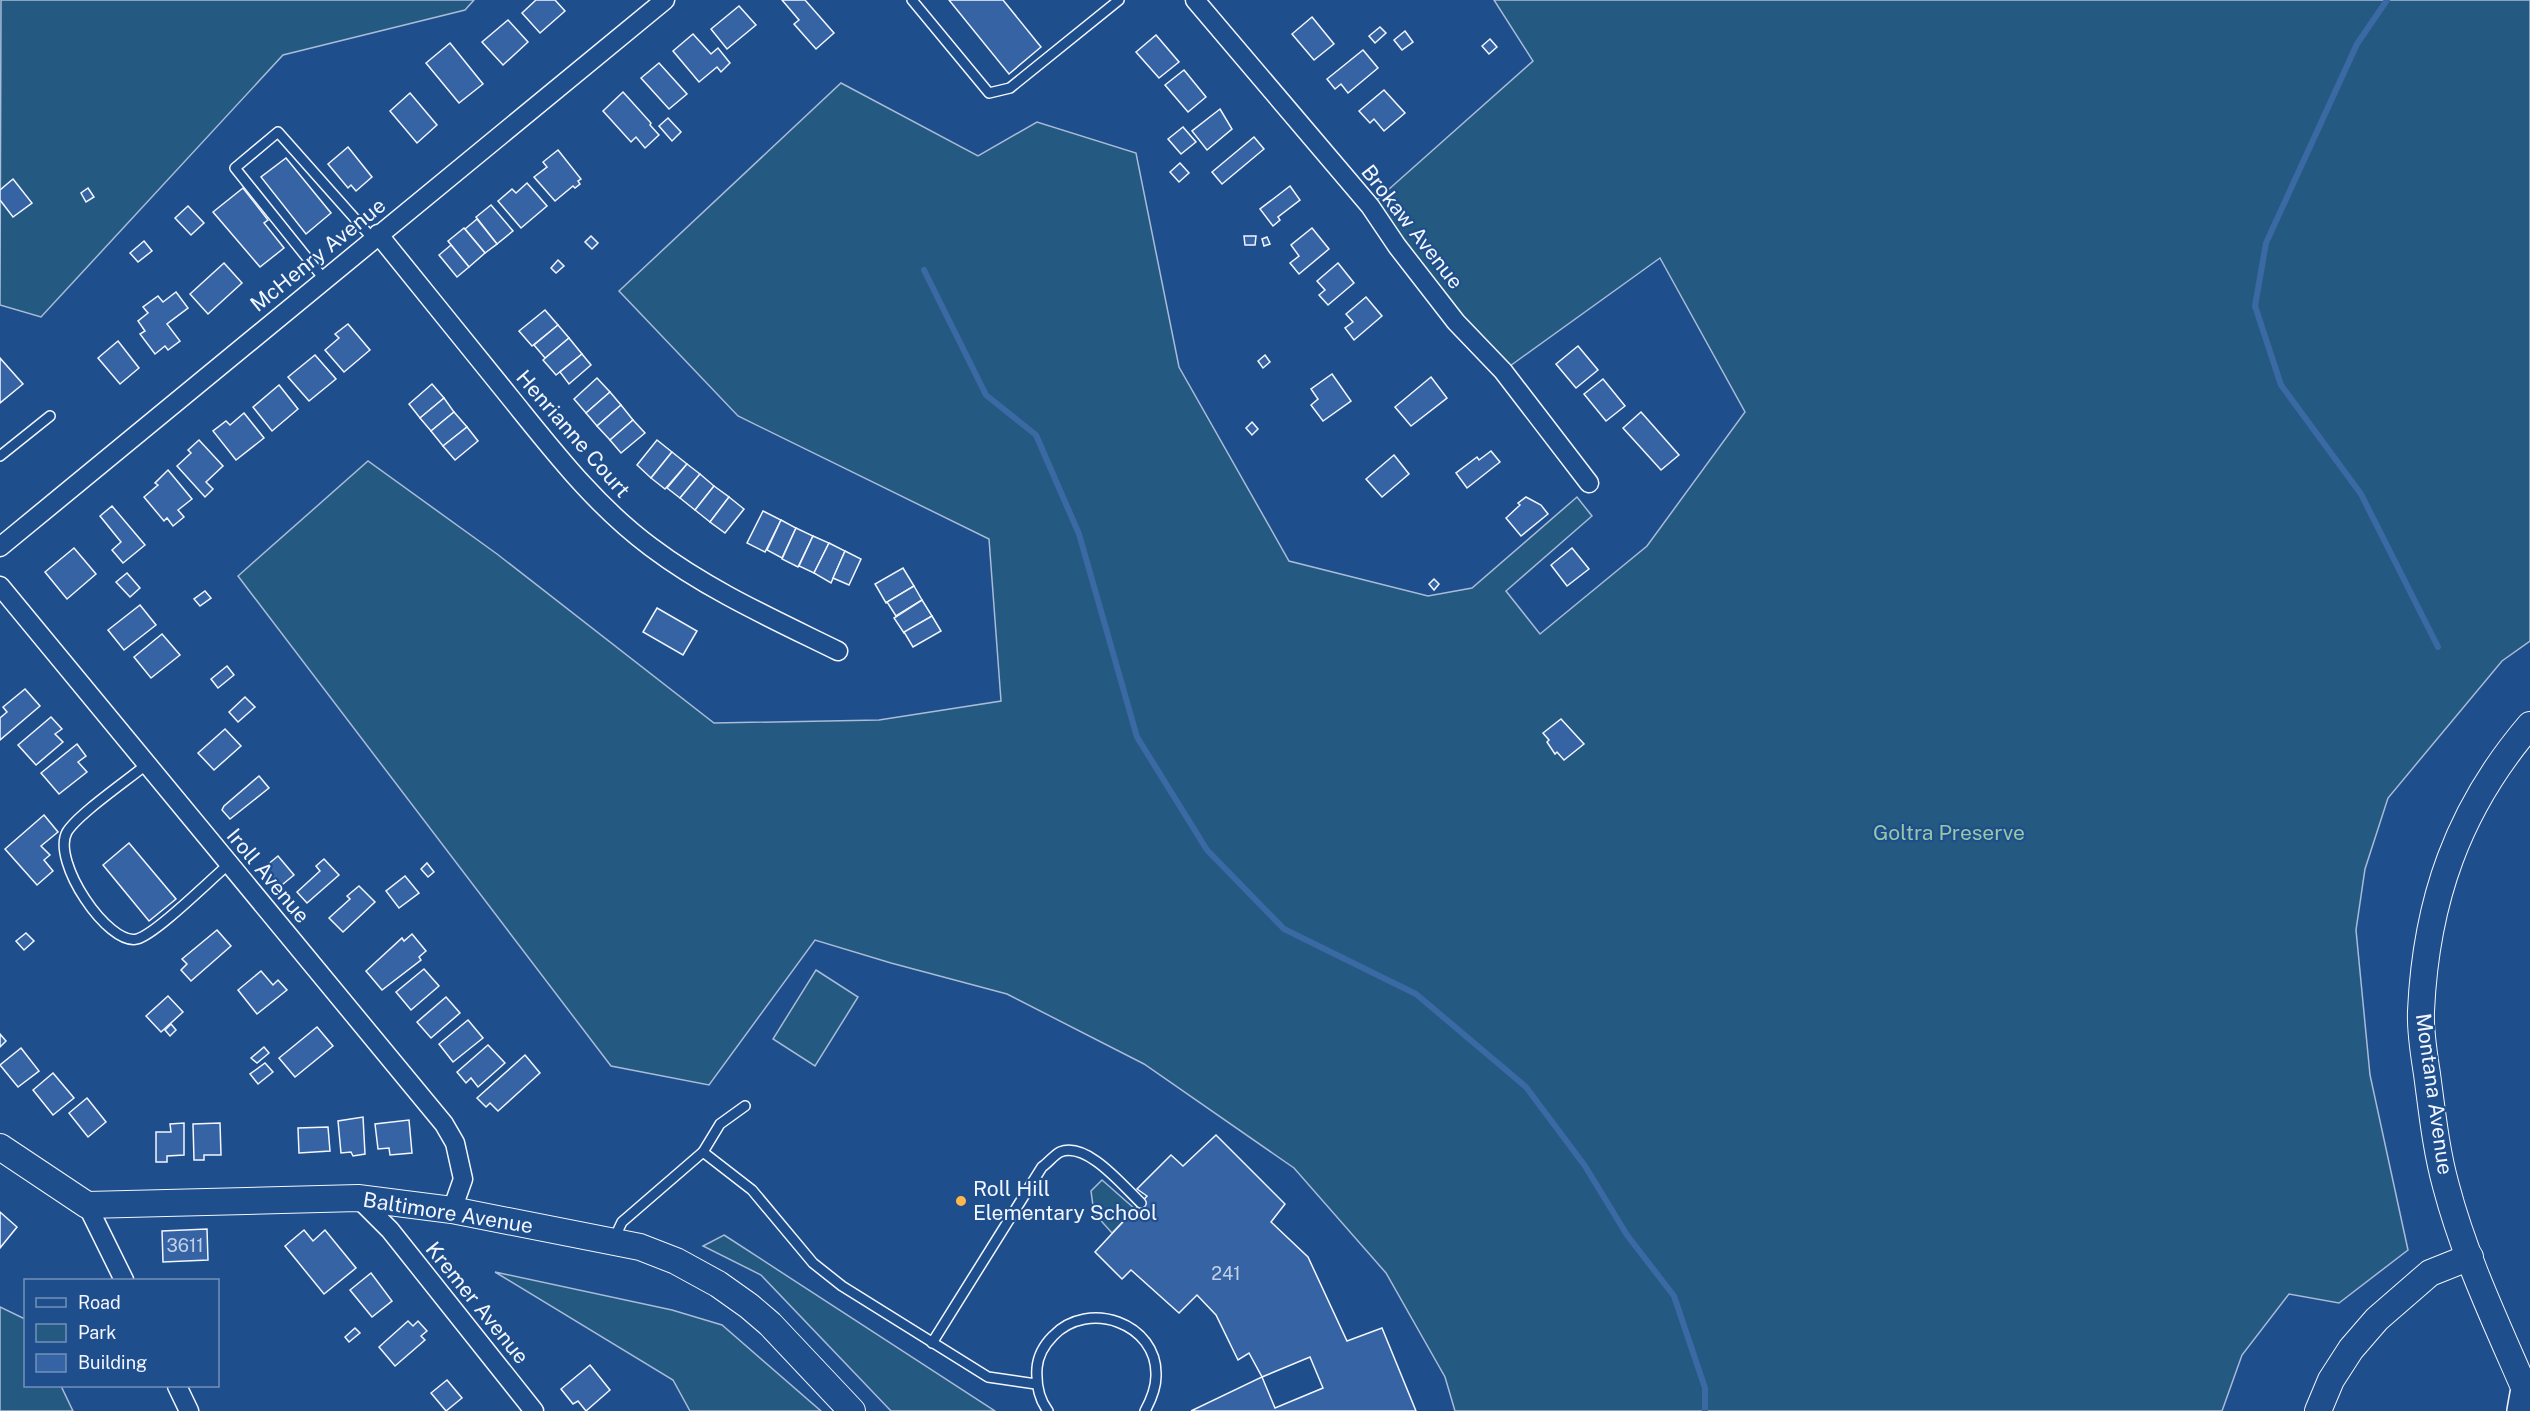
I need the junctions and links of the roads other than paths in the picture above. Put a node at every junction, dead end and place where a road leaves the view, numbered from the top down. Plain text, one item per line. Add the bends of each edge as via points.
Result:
1 (665, 0) edge
2 (912, 0) edge
3 (1119, 0) edge
4 (1195, 0) edge
5 (376, 237) junction
6 (324, 279) junction
7 (50, 416) dead end
8 (0, 456) edge
9 (1589, 483) dead end
10 (0, 547) edge
11 (0, 586) edge
12 (838, 651) dead end
13 (2530, 725) edge
14 (147, 764) junction
15 (230, 864) junction
16 (746, 1106) dead end
17 (0, 1147) edge
18 (704, 1152) junction
19 (358, 1198) junction
20 (1141, 1203) dead end
21 (87, 1205) junction
22 (452, 1210) junction
23 (613, 1242) junction
24 (2470, 1257) junction
25 (123, 1279) edge
26 (932, 1342) junction
27 (1036, 1384) junction
28 (177, 1387) edge
29 (2527, 1402) edge
30 (189, 1411) edge
31 (534, 1411) edge
32 (852, 1411) edge
33 (1048, 1411) edge
34 (1145, 1411) edge
35 (2318, 1411) edge

1 - 5 street, McHenry Avenue
2 - 3 lane via 989,93 1010,88
4 - 9 street, Brokaw Avenue via 1370,206 1456,322 1503,371
5 - 6 street, McHenry Avenue
5 - 6 lane via 278,132 235,168
5 - 12 street, Henrianne Court via 574,476 614,516 696,578
6 - 10 street, McHenry Avenue
7 - 8 lane
11 - 14 street, Iroll Avenue
13 - 24 street, Montana Avenue via 2486,783 2465,820 2441,879 2429,939 2421,1013 2432,1112 2446,1186
14 - 15 street, Iroll Avenue
14 - 15 lane via 78,819 63,843 70,873 98,915 114,933 125,939 137,939
15 - 22 street, Iroll Avenue via 444,1124 455,1143 463,1179
16 - 18 lane via 720,1124
17 - 21 street
18 - 23 lane via 622,1222
18 - 26 lane via 752,1190 813,1263 842,1286
19 - 21 street, Baltimore Avenue
19 - 22 street, Baltimore Avenue
19 - 31 street, Kremer Avenue via 390,1230
20 - 26 lane via 1089,1155 1073,1150 1059,1152 1042,1167
21 - 25 street
22 - 23 street, Baltimore Avenue
23 - 32 street, Baltimore Avenue via 640,1247 676,1261 733,1295 770,1324
24 - 29 street, Montana Avenue
24 - 35 street via 2430,1273 2377,1319 2331,1380
26 - 27 lane via 988,1377
27 - 33 lane
27 - 34 lane via 1038,1363 1046,1344 1069,1324 1099,1316 1125,1323 1141,1336 1152,1354 1154,1392
28 - 30 street

